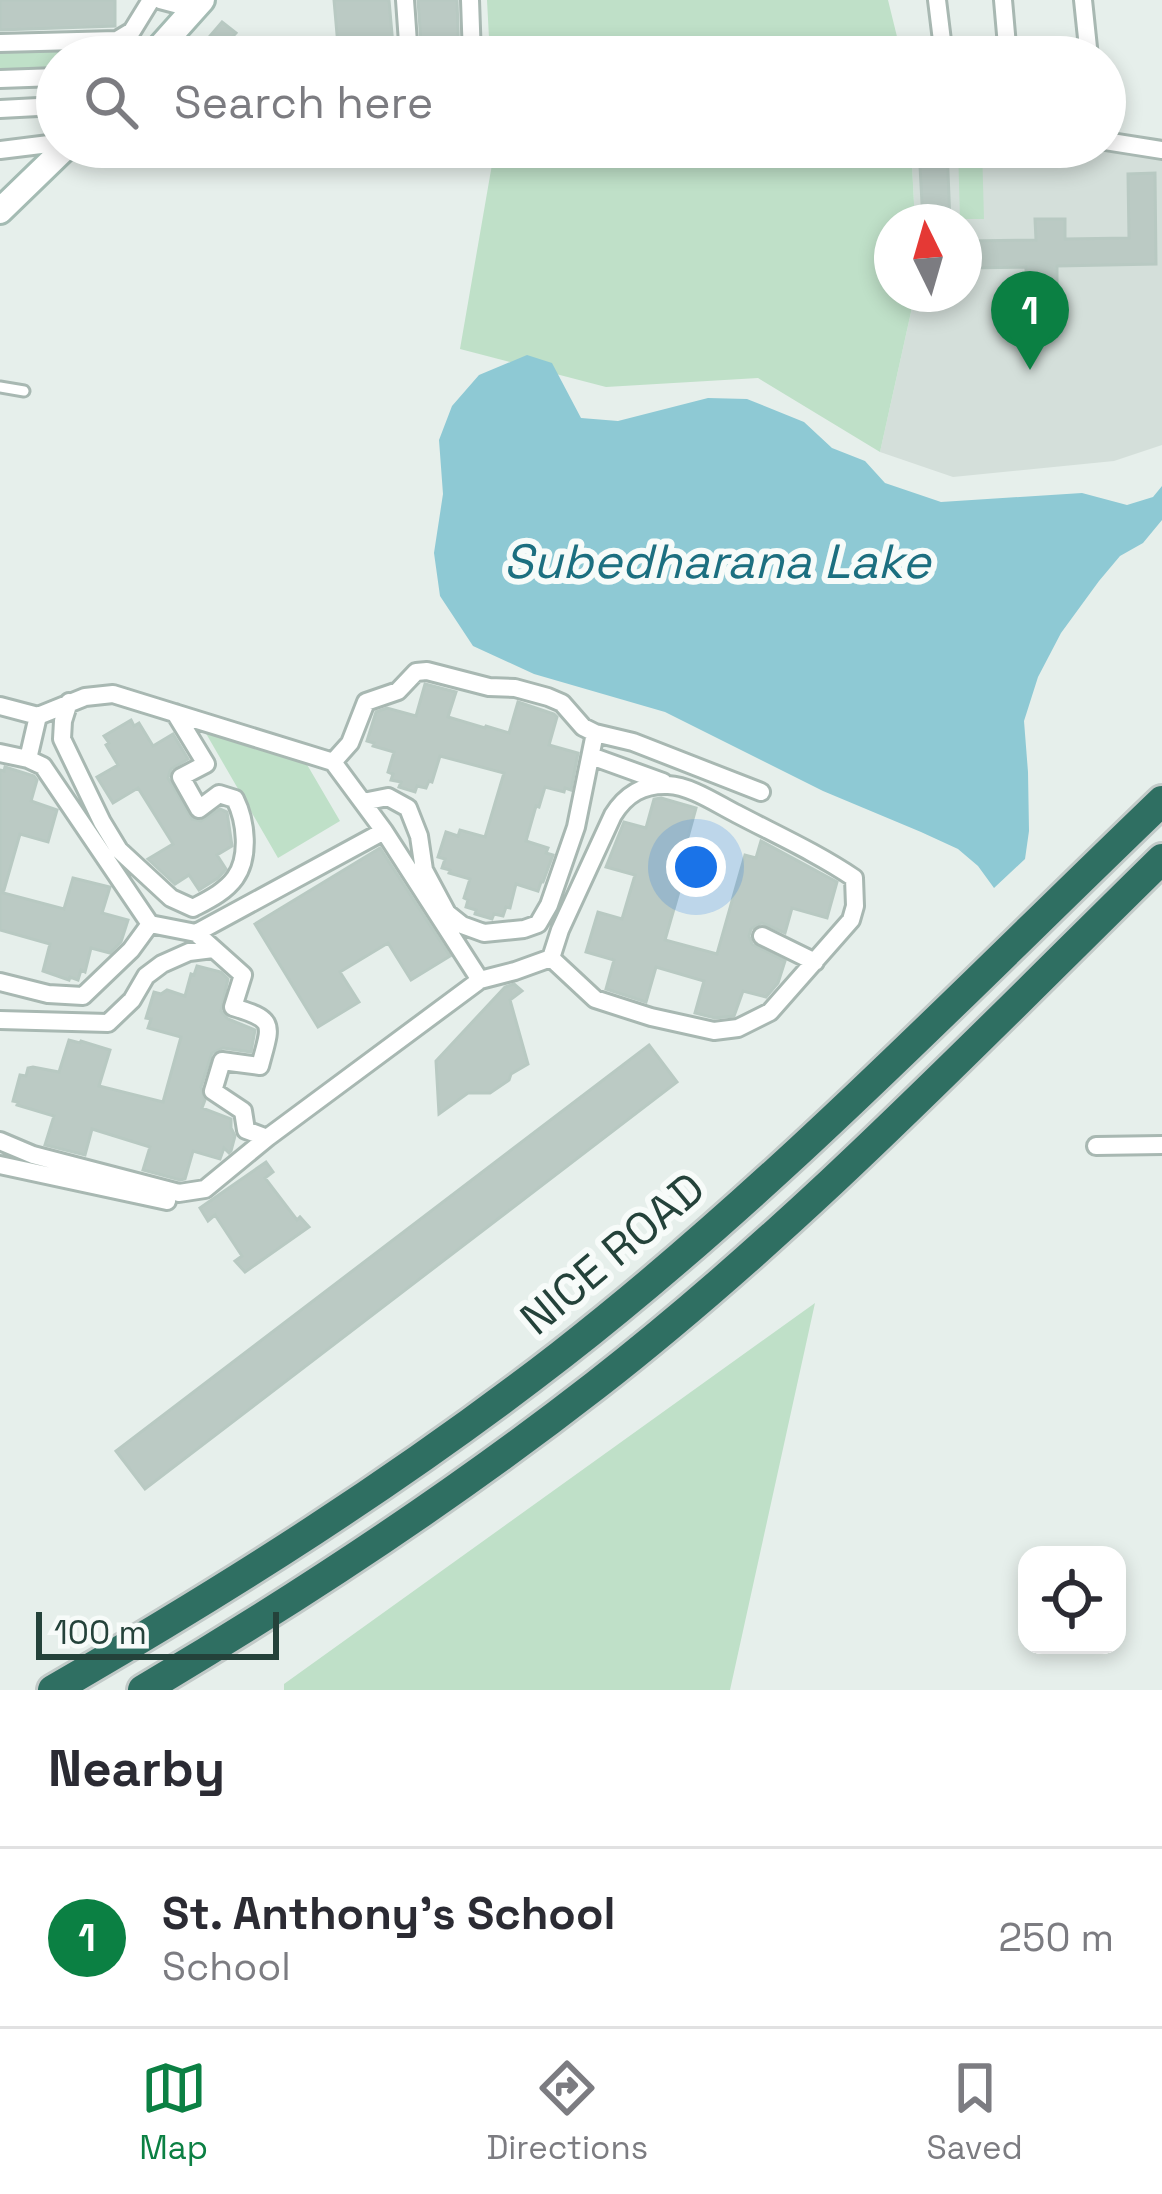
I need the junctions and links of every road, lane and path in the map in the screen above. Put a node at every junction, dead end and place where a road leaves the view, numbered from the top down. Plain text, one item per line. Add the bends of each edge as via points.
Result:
1 (156, 0) edge
2 (405, 0) edge
3 (470, 0) edge
4 (938, 0) edge
5 (1003, 0) edge
6 (1083, 0) edge
7 (198, 4) edge
8 (124, 36) edge
9 (170, 36) edge
10 (408, 36) edge
11 (471, 36) edge
12 (942, 36) edge
13 (1006, 36) edge
14 (1087, 36) edge
15 (36, 43) edge
16 (0, 44) edge
17 (36, 78) edge
18 (0, 79) edge
19 (36, 107) edge
20 (0, 110) edge
21 (1126, 145) edge
22 (36, 146) edge
23 (0, 150) edge
24 (1162, 151) edge
25 (44, 168) edge
26 (0, 211) edge
27 (0, 387) edge
28 (24, 391) dead end
29 (69, 702) junction
30 (0, 706) edge
31 (175, 713) junction
32 (38, 716) junction
33 (595, 733) junction
34 (0, 753) edge
35 (591, 756) junction
36 (28, 759) junction
37 (333, 762) junction
38 (670, 785) junction
39 (760, 792) dead end
40 (1162, 800) edge
41 (363, 802) junction
42 (384, 831) junction
43 (1162, 859) edge
44 (150, 925) junction
45 (196, 933) junction
46 (762, 936) dead end
47 (213, 949) junction
48 (551, 958) junction
49 (815, 962) junction
50 (479, 980) junction
51 (1, 983) edge
52 (0, 1016) edge
53 (267, 1138) junction
54 (0, 1141) edge
55 (1162, 1145) edge
56 (1096, 1146) dead end
57 (0, 1165) edge
58 (167, 1201) dead end
59 (53, 1690) edge
60 (143, 1690) edge

1 - 7 street
1 - 8 street
2 - 10 street
3 - 11 street
4 - 12 street
5 - 13 street
6 - 14 street
7 - 9 main road
15 - 16 street
17 - 18 street
19 - 20 street
21 - 24 street
22 - 23 street
25 - 26 main road
27 - 28 lane
29 - 31 street via 113,694
29 - 31 street via 62,739 102,822 119,850 194,908 235,878 244,826 235,800 220,794 200,809 181,777 206,764
29 - 32 street
30 - 32 street
31 - 37 street
32 - 36 street
33 - 35 street
33 - 37 street via 548,697 427,670 366,702
33 - 39 street
34 - 36 street
35 - 38 street
35 - 41 street via 549,905 538,924 508,933 484,933 447,913 424,870 408,808 388,796
36 - 44 street via 43,766
37 - 41 street
38 - 48 street via 623,799
38 - 49 street via 854,878 850,920
40 - 59 highway, NICE ROAD via 752,1195 562,1355 256,1570
41 - 42 street
42 - 45 street
42 - 50 street
43 - 60 highway, NICE ROAD via 806,1208 613,1371 383,1540
44 - 45 street
44 - 51 street via 83,996
45 - 47 street
46 - 49 street
47 - 52 street via 162,964 108,1023
47 - 53 street via 243,975 233,1007 268,1026 260,1066 221,1061 213,1091 243,1111 246,1130
48 - 49 street via 595,999 714,1031 770,1012
48 - 50 street
50 - 53 street
51 - 52 street
53 - 54 street via 206,1189 191,1192
55 - 56 street
57 - 58 street

